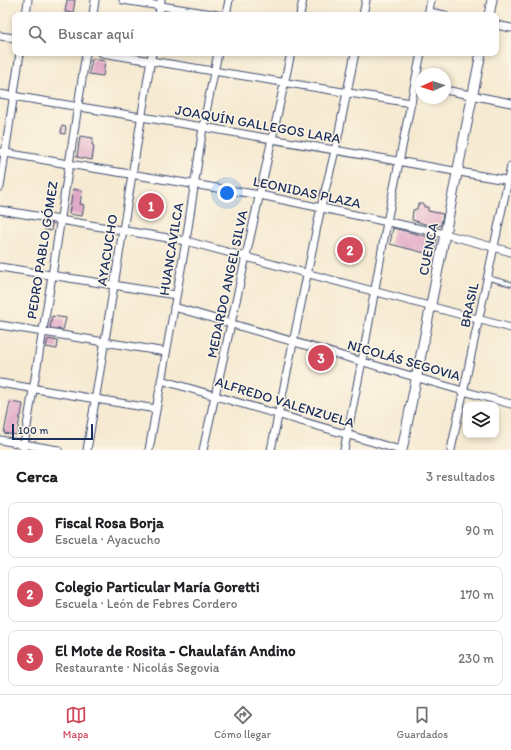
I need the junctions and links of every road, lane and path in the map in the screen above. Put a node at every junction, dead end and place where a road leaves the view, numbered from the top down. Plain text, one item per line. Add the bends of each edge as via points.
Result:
1 (28, 0) edge
2 (95, 0) edge
3 (123, 0) edge
4 (229, 0) edge
5 (303, 0) edge
6 (366, 0) edge
7 (431, 0) edge
8 (492, 0) edge
9 (161, 3) edge
10 (26, 12) edge
11 (93, 12) edge
12 (204, 12) edge
13 (227, 12) edge
14 (301, 12) edge
15 (364, 12) edge
16 (429, 12) edge
17 (490, 12) edge
18 (499, 26) edge
19 (511, 28) edge
20 (0, 36) edge
21 (12, 38) edge
22 (20, 56) edge
23 (86, 56) edge
24 (120, 56) edge
25 (152, 56) edge
26 (217, 56) edge
27 (290, 56) edge
28 (354, 56) edge
29 (421, 56) edge
30 (480, 56) edge
31 (151, 61) junction
32 (420, 68) edge
33 (214, 71) junction
34 (285, 82) junction
35 (451, 91) edge
36 (415, 92) edge
37 (346, 93) junction
38 (0, 94) edge
39 (473, 95) junction
40 (15, 96) junction
41 (411, 103) junction
42 (511, 103) edge
43 (77, 107) junction
44 (141, 117) junction
45 (203, 128) junction
46 (272, 140) junction
47 (335, 151) junction
48 (3, 152) edge
49 (399, 161) junction
50 (68, 164) junction
51 (511, 166) edge
52 (458, 171) junction
53 (132, 174) junction
54 (509, 181) edge
55 (194, 184) junction
56 (0, 187) edge
57 (260, 195) junction
58 (321, 207) junction
59 (0, 210) edge
60 (60, 220) junction
61 (387, 222) junction
62 (123, 230) junction
63 (445, 234) junction
64 (186, 241) junction
65 (494, 247) junction
66 (511, 252) edge
67 (246, 256) junction
68 (0, 267) edge
69 (308, 273) junction
70 (52, 276) junction
71 (488, 278) junction
72 (511, 284) edge
73 (115, 286) junction
74 (375, 291) junction
75 (176, 295) junction
76 (431, 306) junction
77 (174, 307) junction
78 (480, 319) junction
79 (232, 324) junction
80 (0, 325) edge
81 (511, 328) edge
82 (43, 332) junction
83 (293, 342) junction
84 (106, 343) junction
85 (166, 352) junction
86 (362, 361) junction
87 (416, 377) junction
88 (161, 380) junction
89 (0, 383) edge
90 (32, 388) junction
91 (463, 391) junction
92 (216, 395) junction
93 (96, 399) junction
94 (511, 404) edge
95 (156, 409) junction
96 (278, 415) junction
97 (347, 435) junction
98 (0, 440) edge
99 (23, 447) edge
100 (58, 450) edge
101 (87, 450) edge
102 (149, 450) edge
103 (203, 450) edge
104 (271, 450) edge
105 (344, 450) edge
106 (401, 450) edge
107 (451, 450) edge

1 - 10 street
2 - 11 street
3 - 9 street
4 - 13 street
5 - 14 street
6 - 15 street
7 - 16 street
8 - 17 main road
9 - 12 street
18 - 19 street
20 - 21 street
22 - 40 street
23 - 43 street, PEDRO PABLO GÓMEZ
24 - 31 street
25 - 31 street, AYACUCHO
26 - 33 street, HUANCAVILCA
27 - 34 street, MEDARDO ANGEL SILVA
28 - 37 street
29 - 32 street
30 - 39 main road, CUENCA
31 - 33 street
31 - 44 street, AYACUCHO
33 - 34 street
33 - 45 street, HUANCAVILCA
34 - 37 street
34 - 46 street, MEDARDO ANGEL SILVA
35 - 39 street
36 - 41 street
37 - 41 street
37 - 47 street
38 - 40 street, JOAQUÍN GALLEGOS LARA
39 - 42 street
39 - 52 main road, CUENCA
40 - 43 street, JOAQUÍN GALLEGOS LARA
40 - 48 street
41 - 49 street
43 - 44 street, JOAQUÍN GALLEGOS LARA
43 - 50 street, PEDRO PABLO GÓMEZ
44 - 45 street, JOAQUÍN GALLEGOS LARA
44 - 53 street, AYACUCHO
45 - 46 street, JOAQUÍN GALLEGOS LARA
45 - 55 street, HUANCAVILCA
46 - 47 street, JOAQUÍN GALLEGOS LARA
46 - 57 street, MEDARDO ANGEL SILVA
47 - 49 street, JOAQUÍN GALLEGOS LARA
47 - 58 street
48 - 50 street, LEONIDAS PLAZA
48 - 56 street
49 - 52 street, JOAQUÍN GALLEGOS LARA
49 - 61 street
50 - 53 street, LEONIDAS PLAZA
50 - 60 street, PEDRO PABLO GÓMEZ
51 - 54 street, BRASIL
52 - 54 street, JOAQUÍN GALLEGOS LARA
52 - 63 main road, CUENCA
53 - 55 street, LEONIDAS PLAZA
53 - 62 street, AYACUCHO
54 - 65 street, BRASIL
55 - 57 street, LEONIDAS PLAZA
55 - 64 street, HUANCAVILCA
57 - 58 street, LEONIDAS PLAZA
57 - 67 street, MEDARDO ANGEL SILVA
58 - 61 street, LEONIDAS PLAZA
58 - 69 street
59 - 60 street
60 - 62 street
60 - 70 street, PEDRO PABLO GÓMEZ
61 - 63 street, LEONIDAS PLAZA
61 - 74 street
62 - 64 street
62 - 73 street, AYACUCHO
63 - 65 street, LEONIDAS PLAZA
63 - 76 main road, CUENCA
64 - 67 street
64 - 75 street, HUANCAVILCA
65 - 66 street, LEONIDAS PLAZA
65 - 71 street, BRASIL
67 - 69 street
67 - 79 street, MEDARDO ANGEL SILVA
68 - 70 street
69 - 74 street
69 - 83 street
70 - 73 street
70 - 82 street, PEDRO PABLO GÓMEZ
71 - 72 lane
71 - 78 street, BRASIL
73 - 75 street
73 - 84 street, AYACUCHO
74 - 76 street
74 - 86 street
75 - 77 street, HUANCAVILCA
76 - 78 street
76 - 87 main road, CUENCA
77 - 79 street, NICOLÁS SEGOVIA
77 - 85 street, HUANCAVILCA
78 - 81 street
78 - 91 street, BRASIL
79 - 83 street, NICOLÁS SEGOVIA
79 - 92 street, MEDARDO ANGEL SILVA
80 - 82 street
82 - 84 street
82 - 90 street, PEDRO PABLO GÓMEZ
83 - 86 street, NICOLÁS SEGOVIA
83 - 96 street
84 - 85 street
84 - 93 street, AYACUCHO
85 - 88 street, HUANCAVILCA
86 - 87 street, NICOLÁS SEGOVIA
86 - 97 street
87 - 91 street, NICOLÁS SEGOVIA
87 - 106 main road, CUENCA
88 - 92 street, ALFREDO VALENZUELA
88 - 95 street, HUANCAVILCA
89 - 90 street
90 - 93 street
90 - 99 street, PEDRO PABLO GÓMEZ
91 - 94 street, NICOLÁS SEGOVIA
91 - 107 street, BRASIL
92 - 96 street, ALFREDO VALENZUELA
92 - 103 street, MEDARDO ANGEL SILVA
93 - 95 street
93 - 101 street, AYACUCHO
95 - 102 street, HUANCAVILCA
96 - 97 street, ALFREDO VALENZUELA
96 - 104 street
97 - 105 street
97 - 106 street, ALFREDO VALENZUELA
98 - 99 street
99 - 100 street

